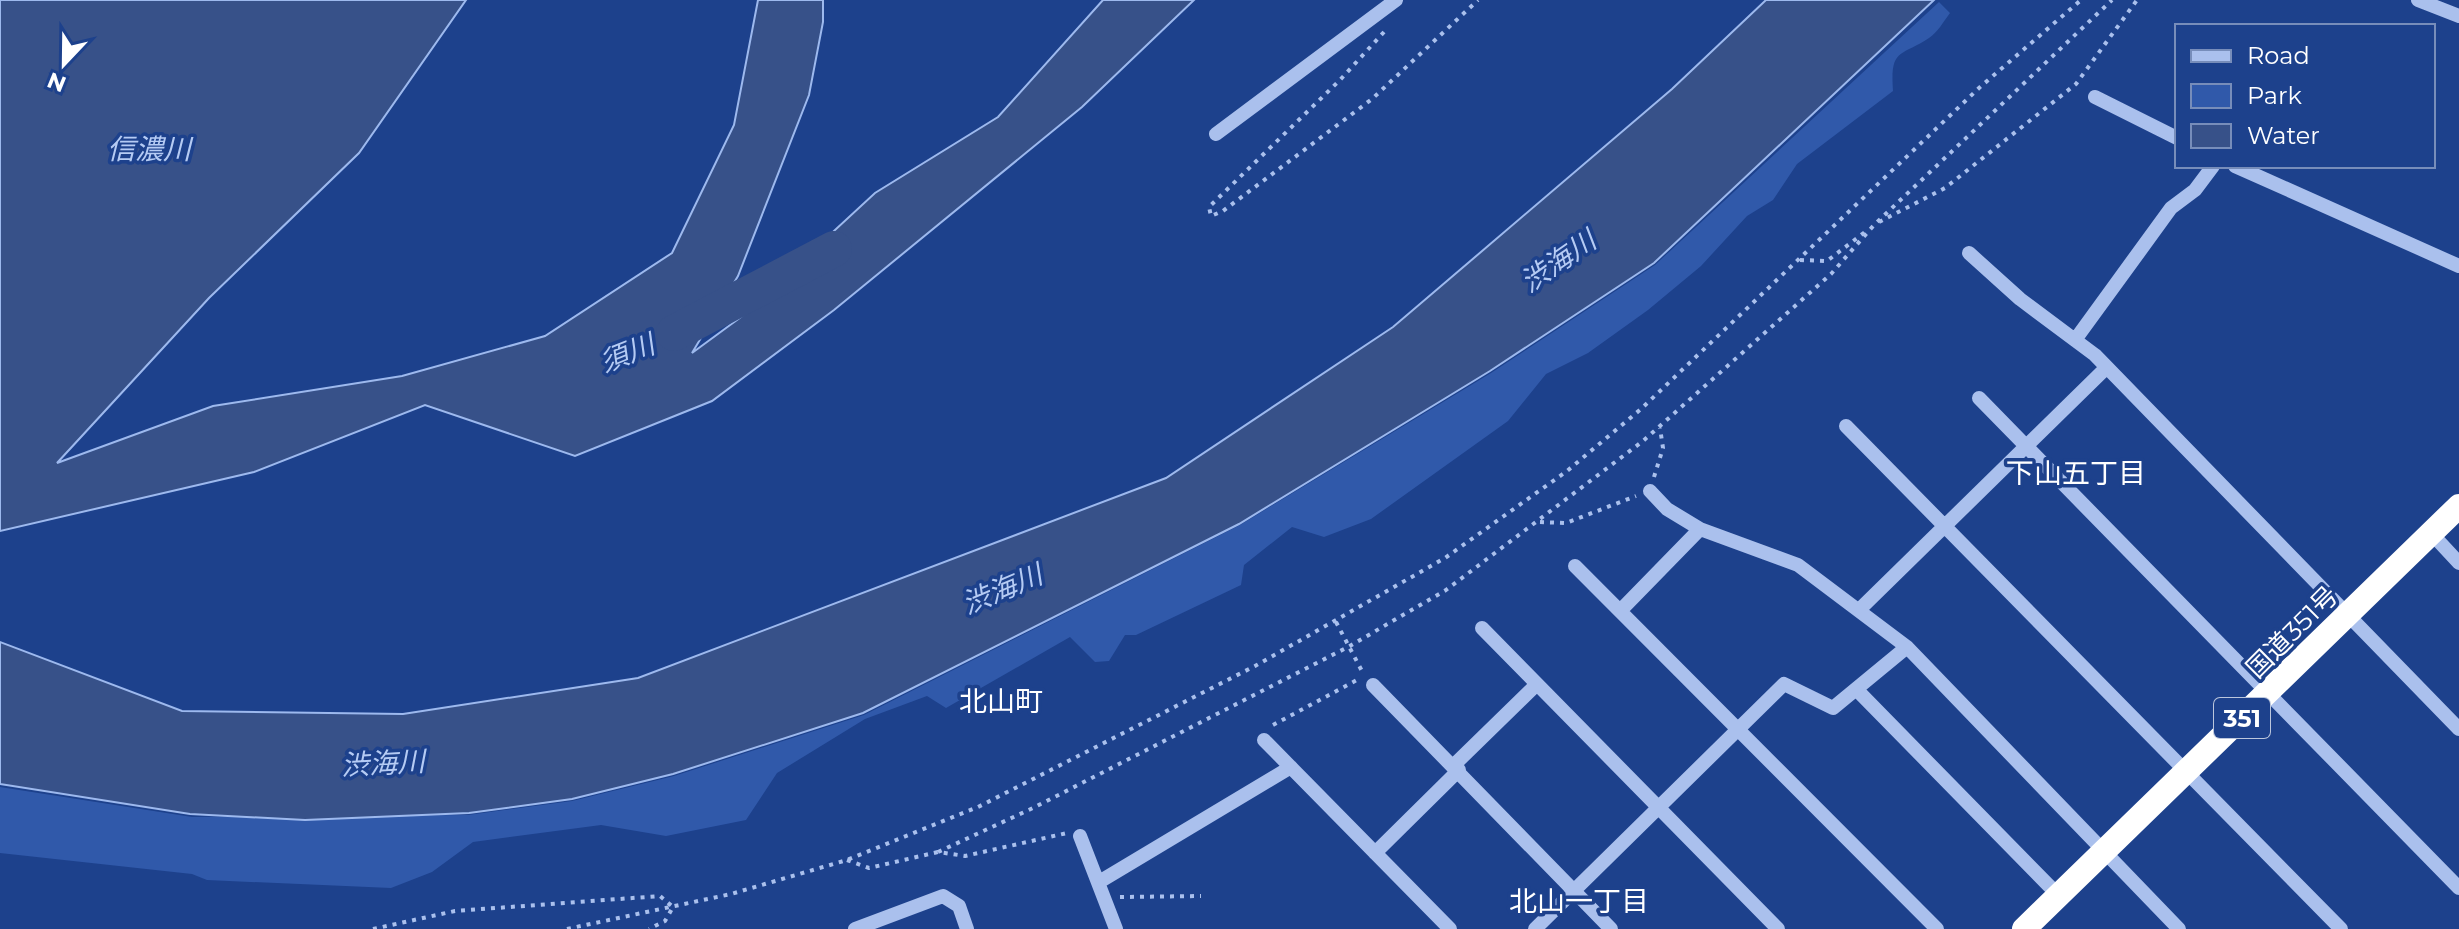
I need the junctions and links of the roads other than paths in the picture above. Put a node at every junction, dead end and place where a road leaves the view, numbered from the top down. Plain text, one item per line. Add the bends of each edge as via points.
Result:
1 (1396, 0) edge
2 (2418, 0) edge
3 (2459, 16) edge
4 (2095, 97) dead end
5 (1216, 134) dead end
6 (2175, 137) edge
7 (2212, 168) edge
8 (2239, 168) edge
9 (1969, 253) dead end
10 (2459, 266) edge
11 (2075, 340) junction
12 (2106, 368) junction
13 (1979, 398) dead end
14 (1846, 426) dead end
15 (2027, 449) junction
16 (1650, 491) road end
17 (2459, 506) edge
18 (1700, 529) junction
19 (1945, 529) junction
20 (2432, 534) junction
21 (2459, 563) edge
22 (1575, 566) dead end
23 (1859, 610) junction
24 (1620, 611) junction
25 (2348, 615) junction
26 (1482, 628) dead end
27 (1907, 647) junction
28 (1537, 684) junction
29 (1373, 685) dead end
30 (1856, 689) junction
31 (2269, 693) junction
32 (1738, 727) junction
33 (2459, 729) edge
34 (1264, 740) road end
35 (1291, 767) junction
36 (1457, 768) junction
37 (2186, 771) junction
38 (1658, 806) junction
39 (1080, 836) road end
40 (2104, 852) junction
41 (1375, 853) junction
42 (1099, 882) junction
43 (2459, 888) edge
44 (1574, 892) junction
45 (2059, 896) junction
46 (855, 929) edge
47 (967, 929) edge
48 (1116, 929) edge
49 (1450, 929) edge
50 (1535, 929) edge
51 (1611, 929) edge
52 (1778, 929) edge
53 (1937, 929) edge
54 (2024, 929) edge
55 (2179, 929) edge
56 (2341, 929) edge

1 - 5 street
2 - 3 street
4 - 6 street
7 - 11 street via 2195,190 2171,208
8 - 10 street
9 - 11 street
11 - 12 street
12 - 15 street
12 - 25 street
13 - 15 street
14 - 19 street
15 - 19 street
15 - 31 street
16 - 18 street via 1667,509
17 - 20 highway, 国道351号 / 351
18 - 23 street via 1785,558
18 - 24 street
19 - 23 street
19 - 37 street
20 - 21 street
20 - 25 highway, 国道351号 / 351
22 - 24 street
23 - 27 street
24 - 32 street
25 - 31 highway, 国道351号 / 351
25 - 33 street
26 - 28 street
27 - 30 street
27 - 40 street
28 - 36 street
28 - 38 street
29 - 36 street
30 - 32 street via 1833,708 1784,684
30 - 45 street
31 - 37 highway, 国道351号 / 351
31 - 43 street
32 - 38 street
32 - 53 street
34 - 35 street
35 - 41 street
35 - 42 street
36 - 41 street
36 - 44 street
37 - 40 highway, 国道351号 / 351
37 - 56 street
38 - 44 street
38 - 52 street
39 - 42 street
40 - 45 highway, 国道351号 / 351
40 - 55 street
41 - 49 street
42 - 48 street
44 - 50 street
44 - 51 street
45 - 54 highway, 国道351号 / 351
46 - 47 street via 943,896 959,906

